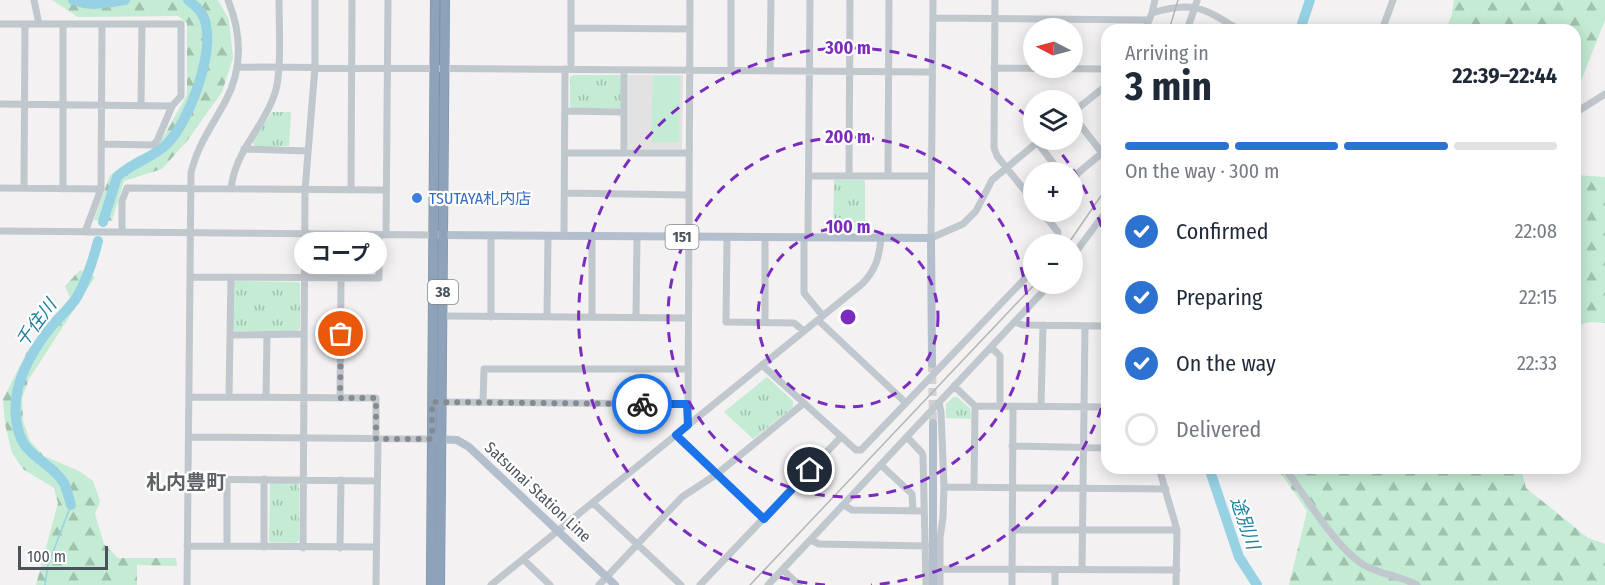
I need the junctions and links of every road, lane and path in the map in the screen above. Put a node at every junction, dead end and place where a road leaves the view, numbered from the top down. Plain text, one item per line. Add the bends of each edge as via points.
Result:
1 (34, 0) edge
2 (228, 0) edge
3 (279, 0) edge
4 (315, 0) edge
5 (352, 0) edge
6 (388, 0) edge
7 (435, 0) edge
8 (445, 0) edge
9 (571, 0) edge
10 (690, 0) edge
11 (731, 0) edge
12 (771, 0) edge
13 (810, 0) edge
14 (850, 0) edge
15 (890, 0) edge
16 (933, 0) edge
17 (995, 0) edge
18 (1155, 0) edge
19 (1393, 0) edge
20 (1197, 2) edge
21 (1150, 17) junction
22 (933, 18) junction
23 (995, 19) junction
24 (0, 24) edge
25 (25, 24) junction
26 (39, 24) junction
27 (63, 24) junction
28 (102, 24) junction
29 (142, 24) junction
30 (1147, 24) edge
31 (1189, 24) edge
32 (1230, 24) edge
33 (1384, 24) edge
34 (571, 28) junction
35 (689, 29) junction
36 (237, 68) junction
37 (278, 68) junction
38 (315, 68) junction
39 (351, 68) junction
40 (388, 68) junction
41 (434, 68) junction
42 (994, 68) junction
43 (445, 69) junction
44 (568, 69) junction
45 (1101, 69) edge
46 (624, 70) junction
47 (689, 70) junction
48 (731, 70) junction
49 (770, 71) junction
50 (809, 71) junction
51 (849, 72) junction
52 (889, 72) junction
53 (932, 72) junction
54 (1101, 90) edge
55 (1605, 94) edge
56 (0, 104) edge
57 (24, 104) junction
58 (63, 104) junction
59 (102, 105) junction
60 (141, 105) junction
61 (1083, 105) edge
62 (172, 106) junction
63 (1581, 109) edge
64 (565, 111) junction
65 (624, 112) junction
66 (1083, 128) edge
67 (101, 144) junction
68 (244, 149) junction
69 (1027, 150) edge
70 (308, 151) junction
71 (1101, 152) edge
72 (565, 153) junction
73 (624, 153) junction
74 (689, 153) junction
75 (1101, 154) edge
76 (1006, 168) junction
77 (1083, 169) edge
78 (809, 176) junction
79 (849, 176) junction
80 (888, 176) junction
81 (931, 176) junction
82 (0, 188) edge
83 (24, 188) junction
84 (190, 188) junction
85 (1023, 188) edge
86 (63, 189) junction
87 (101, 189) junction
88 (231, 189) junction
89 (305, 190) junction
90 (351, 190) junction
91 (387, 190) junction
92 (565, 193) junction
93 (688, 195) junction
94 (1101, 218) edge
95 (1050, 222) edge
96 (0, 231) edge
97 (85, 232) junction
98 (122, 232) junction
99 (190, 233) junction
100 (304, 234) junction
101 (1058, 234) edge
102 (383, 235) junction
103 (438, 235) junction
104 (491, 235) junction
105 (548, 236) junction
106 (564, 236) junction
107 (592, 236) junction
108 (637, 237) junction
109 (688, 237) junction
110 (727, 237) junction
111 (765, 237) junction
112 (806, 238) junction
113 (931, 238) junction
114 (881, 239) junction
115 (1083, 242) edge
116 (190, 277) junction
117 (231, 277) junction
118 (304, 278) junction
119 (341, 278) junction
120 (1023, 281) edge
121 (1041, 294) edge
122 (443, 316) junction
123 (491, 317) junction
124 (547, 317) junction
125 (591, 317) junction
126 (636, 317) junction
127 (687, 318) junction
128 (820, 318) junction
129 (765, 322) junction
130 (1015, 322) junction
131 (1043, 326) junction
132 (1085, 326) junction
133 (1101, 326) edge
134 (804, 331) junction
135 (267, 334) junction
136 (303, 334) junction
137 (230, 335) junction
138 (992, 347) junction
139 (932, 364) tunnel mouth
140 (762, 365) junction
141 (687, 369) junction
142 (954, 387) junction
143 (189, 396) junction
144 (229, 396) junction
145 (266, 397) junction
146 (303, 397) junction
147 (340, 398) junction
148 (437, 402) junction
149 (483, 402) junction
150 (804, 403) junction
151 (906, 403) junction
152 (939, 403) junction
153 (687, 404) junction
154 (975, 406) junction
155 (1000, 406) junction
156 (1013, 406) junction
157 (1041, 406) junction
158 (1084, 407) junction
159 (1101, 407) edge
160 (933, 423) tunnel mouth
161 (688, 425) junction
162 (676, 435) junction
163 (189, 437) junction
164 (907, 437) junction
165 (303, 438) junction
166 (840, 438) junction
167 (377, 439) junction
168 (437, 439) junction
169 (1012, 446) junction
170 (1084, 448) junction
171 (1101, 448) edge
172 (882, 466) junction
173 (717, 474) junction
174 (1161, 474) edge
175 (1289, 474) edge
176 (188, 479) junction
177 (227, 479) junction
178 (264, 479) junction
179 (303, 479) junction
180 (340, 480) junction
181 (377, 481) junction
182 (944, 487) junction
183 (974, 487) junction
184 (1013, 488) junction
185 (1083, 488) junction
186 (1166, 489) junction
187 (593, 503) junction
188 (844, 505) junction
189 (913, 511) junction
190 (924, 511) junction
191 (764, 519) junction
192 (1012, 530) junction
193 (1083, 530) junction
194 (1177, 530) junction
195 (557, 531) junction
196 (812, 540) junction
197 (637, 544) junction
198 (187, 546) junction
199 (227, 546) junction
200 (927, 546) junction
201 (264, 547) junction
202 (376, 547) junction
203 (303, 548) junction
204 (340, 548) junction
205 (522, 559) junction
206 (940, 569) junction
207 (1012, 569) junction
208 (783, 570) junction
209 (1055, 570) junction
210 (1082, 570) junction
211 (1177, 570) junction
212 (607, 577) junction
213 (187, 585) edge
214 (376, 585) edge
215 (431, 585) edge
216 (440, 585) edge
217 (491, 585) edge
218 (550, 585) edge
219 (599, 585) edge
220 (615, 585) edge
221 (681, 585) edge
222 (700, 585) edge
223 (768, 585) edge
224 (799, 585) edge
225 (926, 585) edge
226 (933, 585) edge
227 (940, 585) edge
228 (1012, 585) edge
229 (1055, 585) edge
230 (1176, 585) edge
231 (1417, 585) edge

1 - 26 street
2 - 36 street via 239,39
3 - 37 street
4 - 38 street
5 - 39 street
6 - 40 street
7 - 41 highway, 38
8 - 43 highway, 38
9 - 34 street
10 - 35 street
11 - 48 street
12 - 49 street
13 - 50 street
14 - 51 street
15 - 52 street
16 - 22 street
17 - 23 street
18 - 21 street
19 - 33 street
20 - 21 street via 1177,3
20 - 31 street
20 - 32 street
21 - 23 street
21 - 30 street
22 - 23 street
22 - 53 street
23 - 42 street
24 - 25 street
25 - 26 street
25 - 57 street
26 - 27 street
27 - 28 street
27 - 58 street
28 - 29 street
28 - 59 street
29 - 60 street
29 - 62 street via 181,24 181,96
34 - 35 street
34 - 44 street
35 - 47 street
36 - 37 street
36 - 84 street via 225,102 199,145
37 - 38 street
37 - 68 street via 270,106
38 - 39 street
38 - 70 street
39 - 40 street
39 - 90 street
40 - 41 street
40 - 91 street
41 - 43 street
41 - 103 highway, 38
42 - 45 street
42 - 76 street via 994,148
43 - 44 street
43 - 103 highway, 38
44 - 46 street
44 - 64 street
46 - 47 street
46 - 65 street
47 - 48 street
47 - 74 street
48 - 49 street
49 - 50 street
50 - 51 street
50 - 78 street
51 - 52 street
51 - 79 street
52 - 53 street
52 - 80 street
53 - 81 street
54 - 61 street
55 - 63 street
56 - 57 street
57 - 58 street
57 - 83 street
58 - 59 street
58 - 86 street
59 - 60 street
59 - 67 street
60 - 62 street
62 - 67 street via 153,145
64 - 65 street
64 - 72 street
65 - 73 street
66 - 71 street
67 - 87 street
68 - 70 street
68 - 88 street via 232,176
69 - 76 street
70 - 89 street
72 - 73 street
72 - 92 street
73 - 74 street
74 - 93 street
75 - 77 street
76 - 85 street
76 - 113 street via 988,186 968,220
78 - 79 street
78 - 112 street
79 - 80 street
80 - 81 street
81 - 113 street
82 - 83 street
83 - 86 street
84 - 88 street
84 - 98 street via 128,188 122,201
84 - 99 street
86 - 87 street
87 - 97 street
88 - 89 street
89 - 90 street
89 - 100 street
90 - 91 street
91 - 102 street
92 - 93 street
92 - 106 street
93 - 109 street
94 - 115 street
95 - 101 street
96 - 97 street
97 - 98 street
98 - 99 street
99 - 100 street
99 - 116 street
100 - 102 street
100 - 118 street
102 - 103 street
102 - 119 street via 379,278
103 - 104 main road, 151
103 - 122 highway, 38
103 - 148 highway, 38
104 - 105 main road, 151
104 - 123 street
105 - 106 main road, 151
105 - 124 street
106 - 107 main road, 151
107 - 108 main road, 151
107 - 125 street
108 - 109 main road, 151
108 - 126 street
109 - 110 main road, 151
109 - 127 street
110 - 111 main road, 151
110 - 129 street via 726,322
111 - 112 main road, 151
111 - 129 street
112 - 114 main road, 151
112 - 128 street via 804,293
113 - 114 main road, 151
113 - 139 main road
114 - 128 street via 879,257 870,276
116 - 117 street
116 - 143 street
117 - 118 street
117 - 137 street
118 - 119 street
118 - 136 street
119 - 147 street
120 - 151 street
121 - 130 street
122 - 123 street
122 - 148 highway, 38
123 - 124 street
124 - 125 street
125 - 126 street
126 - 127 street
127 - 141 street
128 - 134 street
128 - 151 street
129 - 134 street via 794,323
130 - 131 street
130 - 138 street
131 - 132 street
131 - 157 street
132 - 133 street
132 - 158 street
134 - 140 street
135 - 136 street
135 - 137 street
135 - 145 street
136 - 146 street
137 - 144 street
138 - 142 street
138 - 155 street via 1000,356
140 - 150 street
140 - 161 street
141 - 149 street via 484,369
141 - 153 street
142 - 152 street
142 - 154 street
143 - 144 street
143 - 163 street
144 - 145 street
145 - 146 street
146 - 147 street
146 - 165 street
147 - 167 street via 376,398
148 - 149 street
148 - 168 highway, 38
149 - 153 street
150 - 166 street
150 - 173 street
151 - 166 street via 861,450
152 - 164 street
152 - 182 street
153 - 161 street
154 - 155 street
154 - 183 street
155 - 156 street
156 - 157 street
156 - 169 street
157 - 158 street
158 - 159 street
158 - 170 street
160 - 226 main road
161 - 162 street
162 - 173 street
162 - 187 street
163 - 165 street
163 - 176 street
164 - 172 street
164 - 190 street via 923,456
165 - 167 street
165 - 179 street
166 - 191 street
167 - 168 street
167 - 181 street
168 - 195 main road, Satsunai Station Line via 457,440 469,447
168 - 215 highway, 38
168 - 216 highway, 38
169 - 170 street
169 - 184 street
170 - 171 street
170 - 185 street
172 - 188 street
172 - 189 street via 912,494
173 - 191 street
173 - 197 street via 682,497
174 - 186 street
175 - 231 street via 1351,555 1364,565
176 - 177 street
176 - 198 street
177 - 178 street
177 - 199 street
178 - 179 street
178 - 201 street
179 - 180 street
179 - 203 street
180 - 181 street
180 - 204 street
181 - 202 street
182 - 183 street
182 - 206 street
183 - 184 street
184 - 185 street
184 - 192 street
185 - 186 street
185 - 193 street
186 - 194 street
187 - 195 street
187 - 197 street
188 - 189 street via 852,510
188 - 196 street
189 - 190 street
190 - 200 street
191 - 222 street
192 - 193 street
192 - 207 street
193 - 194 street
193 - 210 street
194 - 211 street
195 - 205 street
195 - 212 main road, Satsunai Station Line
196 - 200 street via 819,544
196 - 208 street
197 - 212 street
197 - 221 street
198 - 199 street
198 - 213 street
199 - 201 street
200 - 225 street
201 - 203 street
202 - 204 street
202 - 214 street
203 - 204 street
205 - 217 street
205 - 218 street
206 - 207 street
206 - 227 street
207 - 209 street
207 - 228 street
208 - 223 street
208 - 224 street
209 - 210 street
209 - 229 street
210 - 211 street
211 - 230 street
212 - 219 street
212 - 220 main road, Satsunai Station Line

